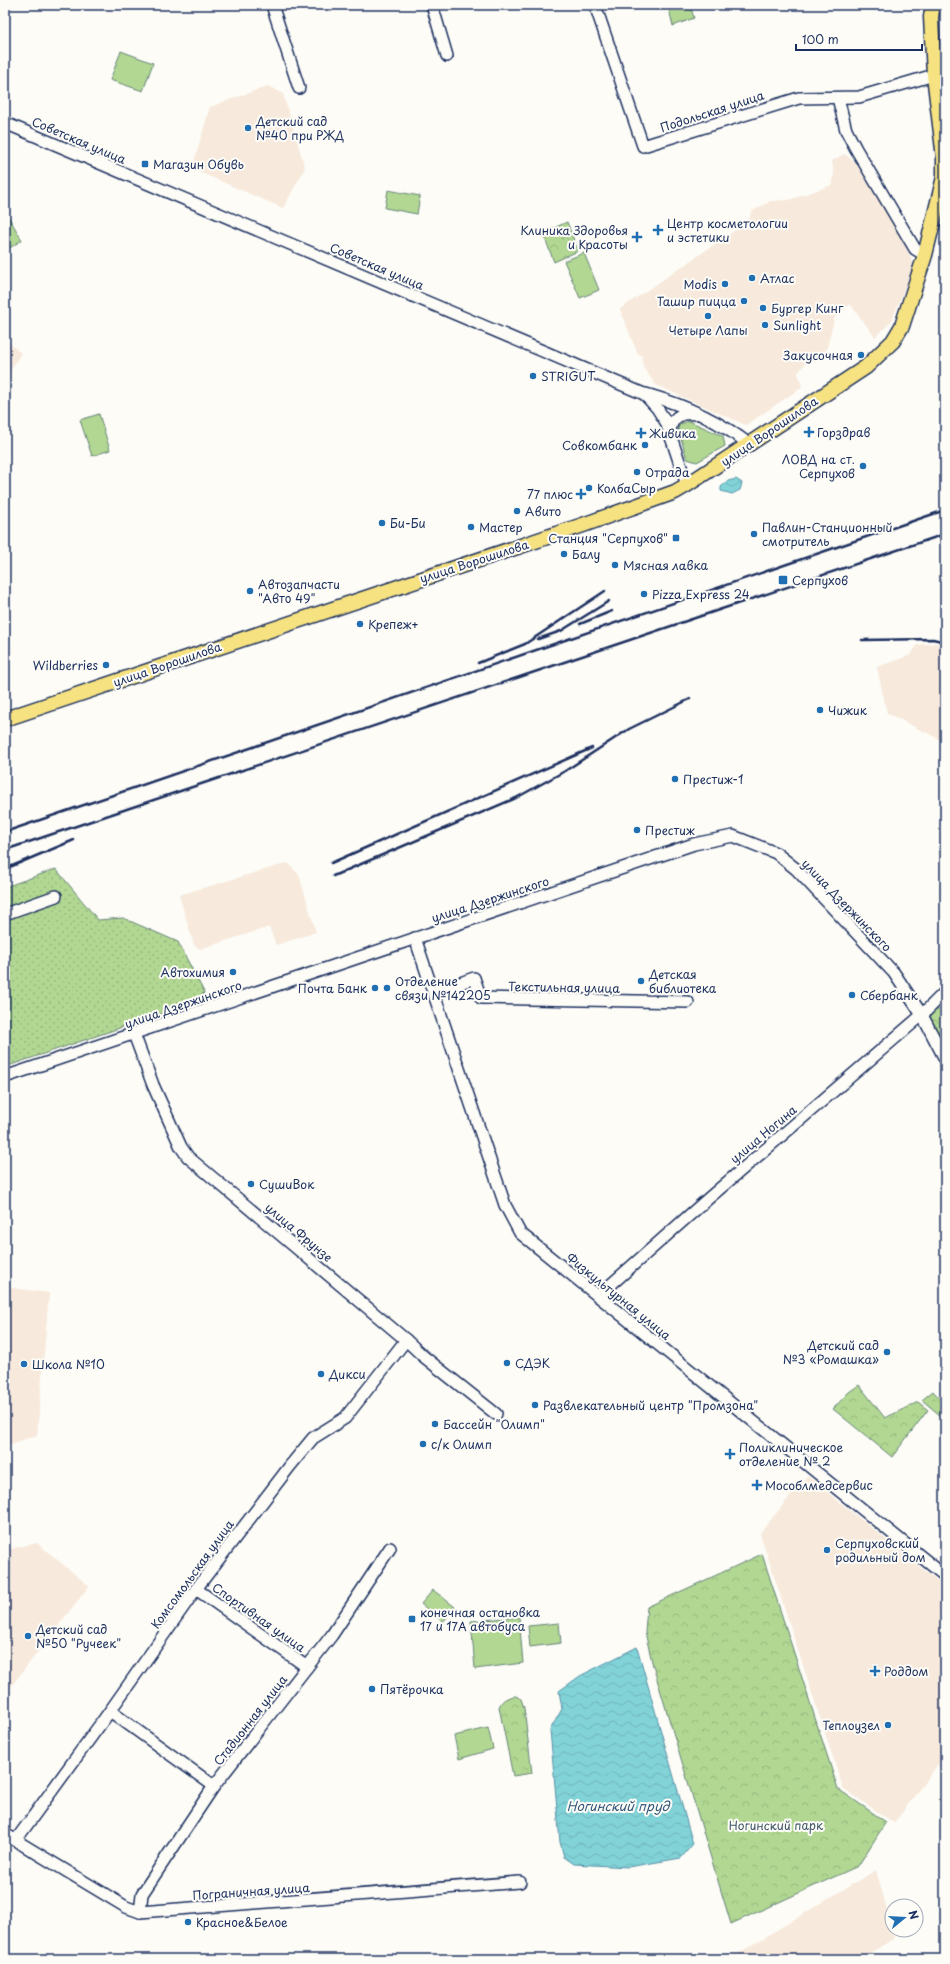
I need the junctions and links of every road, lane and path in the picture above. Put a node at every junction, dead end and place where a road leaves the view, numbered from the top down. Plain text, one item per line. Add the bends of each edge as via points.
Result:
1 (272, 5) edge
2 (432, 5) edge
3 (595, 5) edge
4 (932, 5) edge
5 (447, 56) dead end
6 (934, 75) junction
7 (299, 88) dead end
8 (838, 98) junction
9 (5, 123) edge
10 (925, 255) junction
11 (644, 394) junction
12 (701, 415) junction
13 (670, 434) junction
14 (750, 445) junction
15 (688, 485) junction
16 (5, 719) edge
17 (56, 896) dead end
18 (5, 914) edge
19 (415, 938) junction
20 (945, 992) edge
21 (433, 993) junction
22 (688, 1002) dead end
23 (922, 1015) junction
24 (134, 1034) junction
25 (945, 1059) edge
26 (5, 1077) edge
27 (598, 1296) junction
28 (406, 1340) junction
29 (496, 1414) dead end
30 (390, 1548) dead end
31 (945, 1576) edge
32 (196, 1589) junction
33 (307, 1667) junction
34 (110, 1711) junction
35 (214, 1786) junction
36 (5, 1834) edge
37 (16, 1840) junction
38 (520, 1882) dead end
39 (140, 1912) junction

1 - 7 street
2 - 5 street
3 - 8 street, Подольская улица via 643,146 799,98
4 - 6 main road, улица Ворошилова
6 - 8 street, Подольская улица via 859,97
6 - 10 main road, улица Ворошилова via 944,177
8 - 10 street via 846,130 856,149 915,249
9 - 11 street, Советская улица
10 - 14 main road, улица Ворошилова via 902,326 892,341 866,367
11 - 12 street
11 - 13 street, Советская улица via 662,415
12 - 13 street via 680,414 671,424
12 - 14 street via 722,425
13 - 15 street, Советская улица
14 - 15 main road, улица Ворошилова
15 - 16 main road, улица Ворошилова via 583,525
17 - 18 street
19 - 21 street, Физкультурная улица
19 - 23 street, улица Дзержинского via 694,844 733,836 776,853 796,869 894,973
19 - 24 street, улица Дзержинского
20 - 23 street, улица Ногина
21 - 22 street, Текстильная улица via 474,978 481,998
21 - 27 street, Физкультурная улица via 505,1205 520,1233
23 - 25 street
23 - 27 street, улица Ногина
24 - 26 street, улица Дзержинского
24 - 28 street, улица Фрунзе via 153,1085 188,1157
27 - 31 street, Физкультурная улица
28 - 29 street, улица Фрунзе via 422,1356
28 - 32 street, Комсомольская улица via 345,1418 314,1438
30 - 33 street, Стадионная улица via 351,1609
32 - 33 street, Спортивная улица
32 - 34 street, Комсомольская улица
33 - 35 street, Стадионная улица
34 - 35 street
34 - 37 street, Комсомольская улица
35 - 39 street, Стадионная улица via 142,1894
36 - 37 street, Пограничная улица
37 - 39 street, Пограничная улица via 126,1907
38 - 39 street, Пограничная улица

